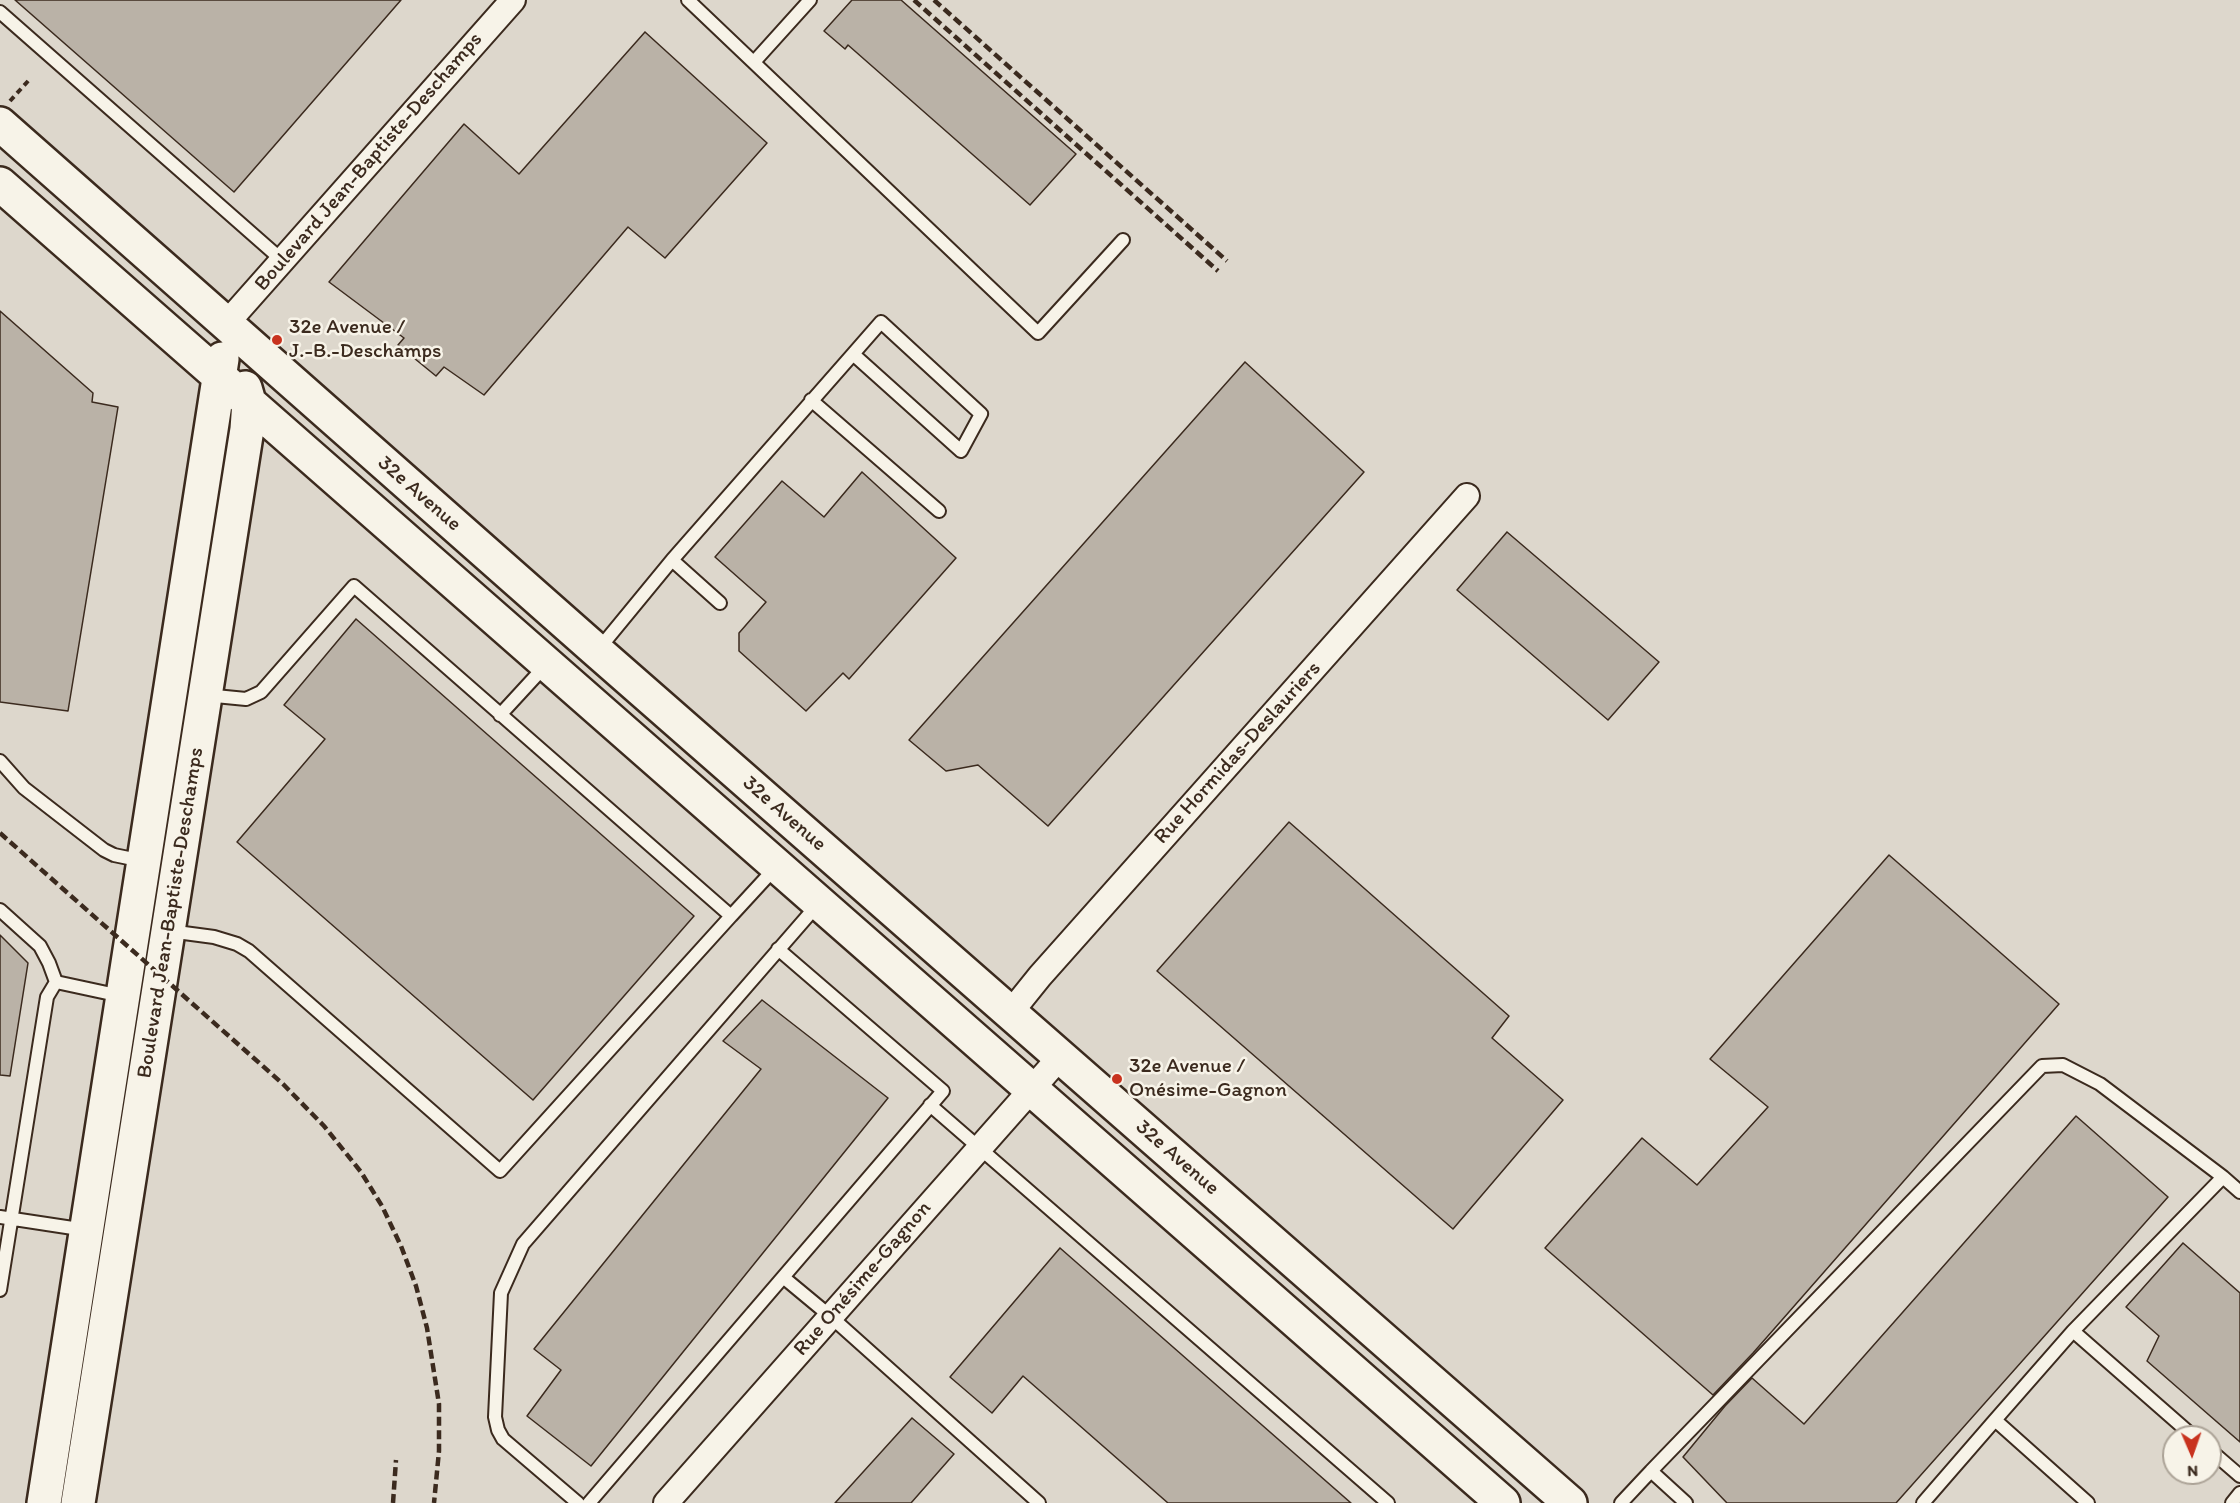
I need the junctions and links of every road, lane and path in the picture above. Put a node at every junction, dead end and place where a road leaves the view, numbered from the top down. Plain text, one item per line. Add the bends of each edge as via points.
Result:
1 (513, 0) edge
2 (688, 0) edge
3 (810, 0) edge
4 (0, 12) edge
5 (753, 62) junction
6 (29, 80) dead end
7 (4, 114) edge
8 (0, 184) edge
9 (1124, 240) dead end
10 (283, 261) junction
11 (226, 324) junction
12 (853, 354) junction
13 (221, 377) junction
14 (811, 400) junction
15 (249, 402) junction
16 (1467, 496) dead end
17 (939, 511) dead end
18 (672, 560) junction
19 (720, 603) dead end
20 (597, 651) junction
21 (546, 664) junction
22 (205, 695) junction
23 (500, 715) junction
24 (0, 761) edge
25 (778, 865) junction
26 (142, 877) junction
27 (173, 898) junction
28 (819, 903) junction
29 (0, 910) edge
30 (730, 916) junction
31 (168, 931) junction
32 (778, 949) junction
33 (56, 982) junction
34 (124, 997) junction
35 (1011, 1011) junction
36 (1060, 1056) junction
37 (1031, 1088) junction
38 (930, 1105) junction
39 (978, 1147) junction
40 (2223, 1177) junction
41 (2240, 1192) edge
42 (6, 1218) edge
43 (87, 1230) junction
44 (783, 1277) junction
45 (0, 1290) edge
46 (830, 1316) junction
47 (2073, 1331) junction
48 (1995, 1420) junction
49 (2180, 1425) edge
50 (2222, 1460) edge
51 (1652, 1471) junction
52 (2240, 1476) edge
53 (2240, 1493) edge
54 (44, 1503) edge
55 (78, 1503) edge
56 (578, 1503) edge
57 (590, 1503) edge
58 (666, 1503) edge
59 (1039, 1503) edge
60 (1388, 1503) edge
61 (1503, 1503) edge
62 (1570, 1503) edge
63 (1622, 1503) edge
64 (1686, 1503) edge
65 (1923, 1503) edge
66 (2088, 1503) edge
67 (2232, 1503) edge

1 - 10 street, Boulevard Jean-Baptiste-Deschamps
2 - 5 lane
3 - 5 lane
4 - 10 lane
5 - 9 lane via 1038,333
6 - 7 path
7 - 11 street, 32e Avenue
8 - 13 street, 32e Avenue
10 - 11 street, Boulevard Jean-Baptiste-Deschamps
11 - 13 street, Boulevard Jean-Baptiste-Deschamps
11 - 15 street, Boulevard Jean-Baptiste-Deschamps
11 - 20 street, 32e Avenue
12 - 12 lane via 936,429 961,451 981,414 881,322
12 - 14 lane
13 - 15 street, 32e Avenue
13 - 26 street, Boulevard Jean-Baptiste-Deschamps
14 - 17 lane
14 - 18 lane
15 - 21 street, 32e Avenue
15 - 22 street, Boulevard Jean-Baptiste-Deschamps
16 - 35 street, Rue Hormidas-Deslauriers
18 - 19 lane
18 - 20 lane
20 - 35 street, 32e Avenue
21 - 23 lane
21 - 25 street, 32e Avenue
22 - 23 lane via 246,699 261,692 354,586
22 - 27 street, Boulevard Jean-Baptiste-Deschamps
23 - 30 lane
24 - 26 lane via 24,788
25 - 28 street, 32e Avenue
25 - 30 lane
26 - 27 street
26 - 34 street, Boulevard Jean-Baptiste-Deschamps
27 - 31 street, Boulevard Jean-Baptiste-Deschamps
28 - 32 lane
28 - 37 street, 32e Avenue
29 - 33 lane via 40,946
30 - 31 lane via 500,1171 249,951 214,937
31 - 55 street, Boulevard Jean-Baptiste-Deschamps
32 - 38 lane via 943,1091
32 - 56 lane via 523,1244 501,1293 495,1417 498,1430 503,1439
33 - 34 lane
33 - 42 lane via 47,997
34 - 43 street, Boulevard Jean-Baptiste-Deschamps
35 - 36 street, 32e Avenue
36 - 37 street, Rue Onésime-Gagnon
36 - 62 street, 32e Avenue
37 - 39 street, Rue Onésime-Gagnon
37 - 61 street, 32e Avenue
38 - 39 lane
38 - 44 lane
39 - 46 street, Rue Onésime-Gagnon
39 - 60 lane
40 - 41 lane
40 - 47 lane
40 - 51 lane via 2100,1084 2063,1065 2042,1066
42 - 43 lane
42 - 45 lane
43 - 54 street, Boulevard Jean-Baptiste-Deschamps
44 - 46 lane
44 - 57 lane
46 - 58 street, Rue Onésime-Gagnon
46 - 59 lane
47 - 48 lane
47 - 49 lane
48 - 65 lane
48 - 66 lane
50 - 52 lane
51 - 63 lane
51 - 64 lane
53 - 67 lane

